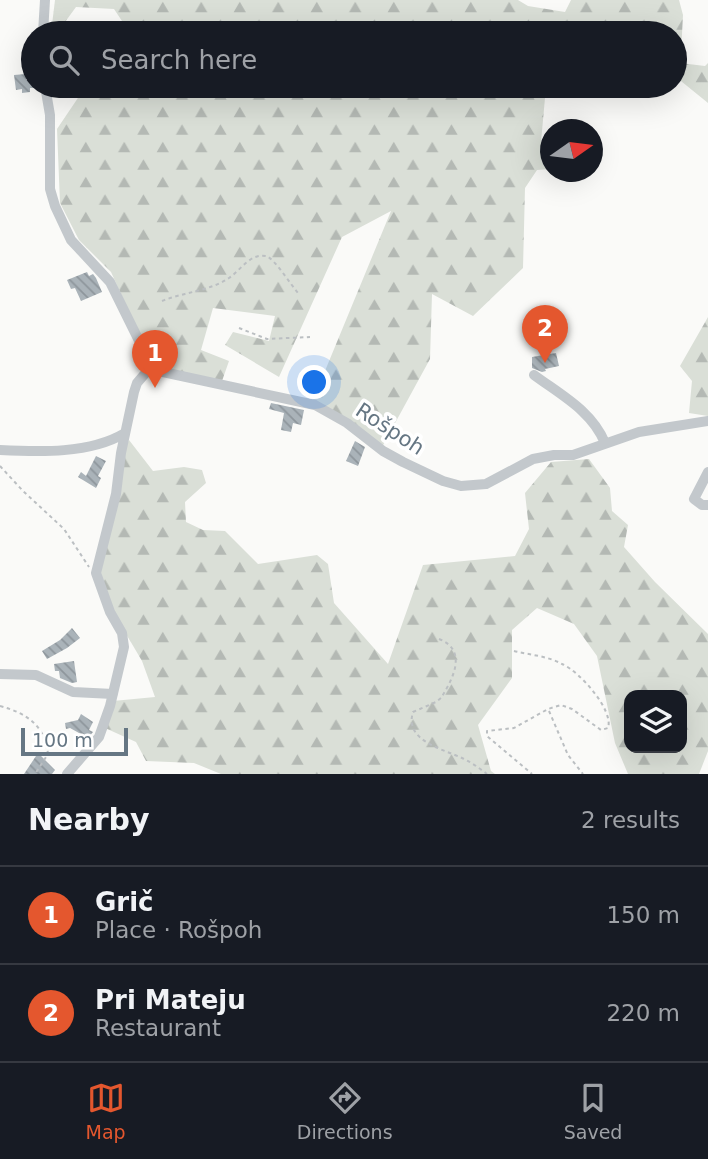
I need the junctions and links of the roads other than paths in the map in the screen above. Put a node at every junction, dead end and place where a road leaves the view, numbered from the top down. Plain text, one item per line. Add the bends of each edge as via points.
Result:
1 (45, 0) edge
2 (44, 21) edge
3 (47, 98) edge
4 (149, 369) junction
5 (534, 375) dead end
6 (708, 421) edge
7 (125, 433) junction
8 (605, 443) junction
9 (0, 450) edge
10 (708, 472) edge
11 (708, 505) edge
12 (0, 674) edge
13 (113, 694) junction
14 (66, 774) edge

1 - 2 street
3 - 4 street via 50,189 55,206 79,251 110,282
4 - 7 street via 137,383
4 - 8 street, Rošpoh via 315,405 402,462 461,486 486,484 533,459 573,455
5 - 8 street via 581,408
6 - 8 street, Rošpoh via 639,432
7 - 9 street via 69,449
7 - 13 street via 116,494 96,573 124,647
10 - 11 street via 694,499
12 - 13 street via 31,674 73,692
13 - 14 street via 99,737

